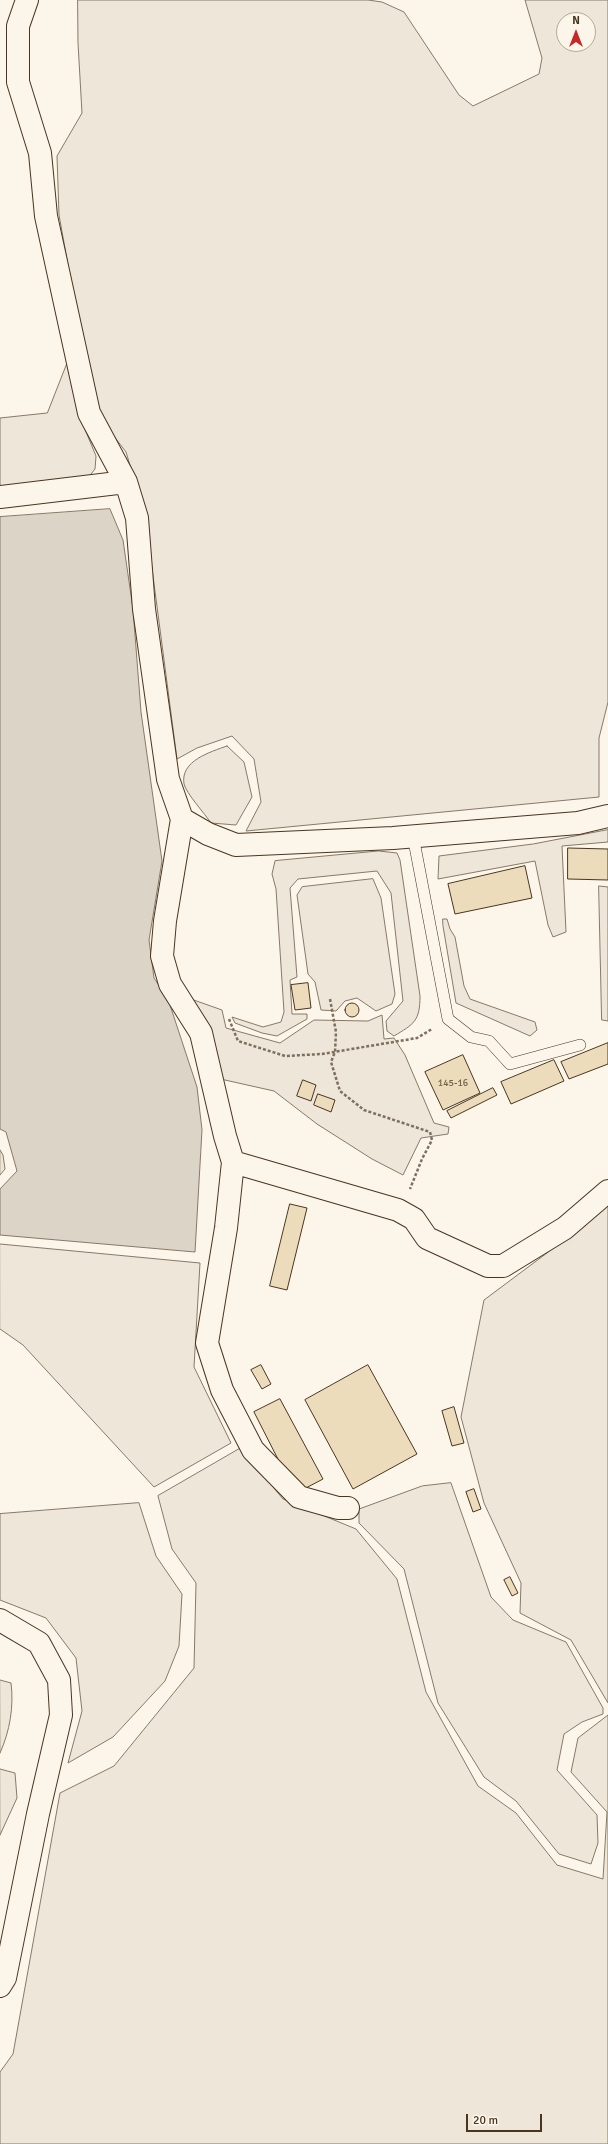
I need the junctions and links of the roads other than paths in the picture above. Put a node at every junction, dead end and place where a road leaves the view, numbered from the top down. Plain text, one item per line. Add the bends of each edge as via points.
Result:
1 (27, 0) edge
2 (126, 482) junction
3 (0, 497) edge
4 (608, 816) edge
5 (182, 819) junction
6 (413, 836) junction
7 (580, 1045) dead end
8 (233, 1162) junction
9 (608, 1191) edge
10 (348, 1508) dead end
11 (0, 1620) edge
12 (0, 1986) edge

1 - 2 street via 18,26 18,82 40,153 46,216 89,413
2 - 3 street
2 - 5 street via 137,518 144,609 168,779
4 - 6 street via 578,823
5 - 6 street via 208,834 236,845
5 - 8 street via 165,921 162,956 170,984 201,1032 224,1136
6 - 7 lane via 448,1020 471,1037 489,1041 510,1064
8 - 9 street via 398,1210 414,1219 427,1238 488,1266 503,1266 565,1228
8 - 10 street via 226,1228 207,1343 222,1390 253,1450 299,1497 338,1508
11 - 12 street via 39,1643 59,1680 61,1715 5,1978

